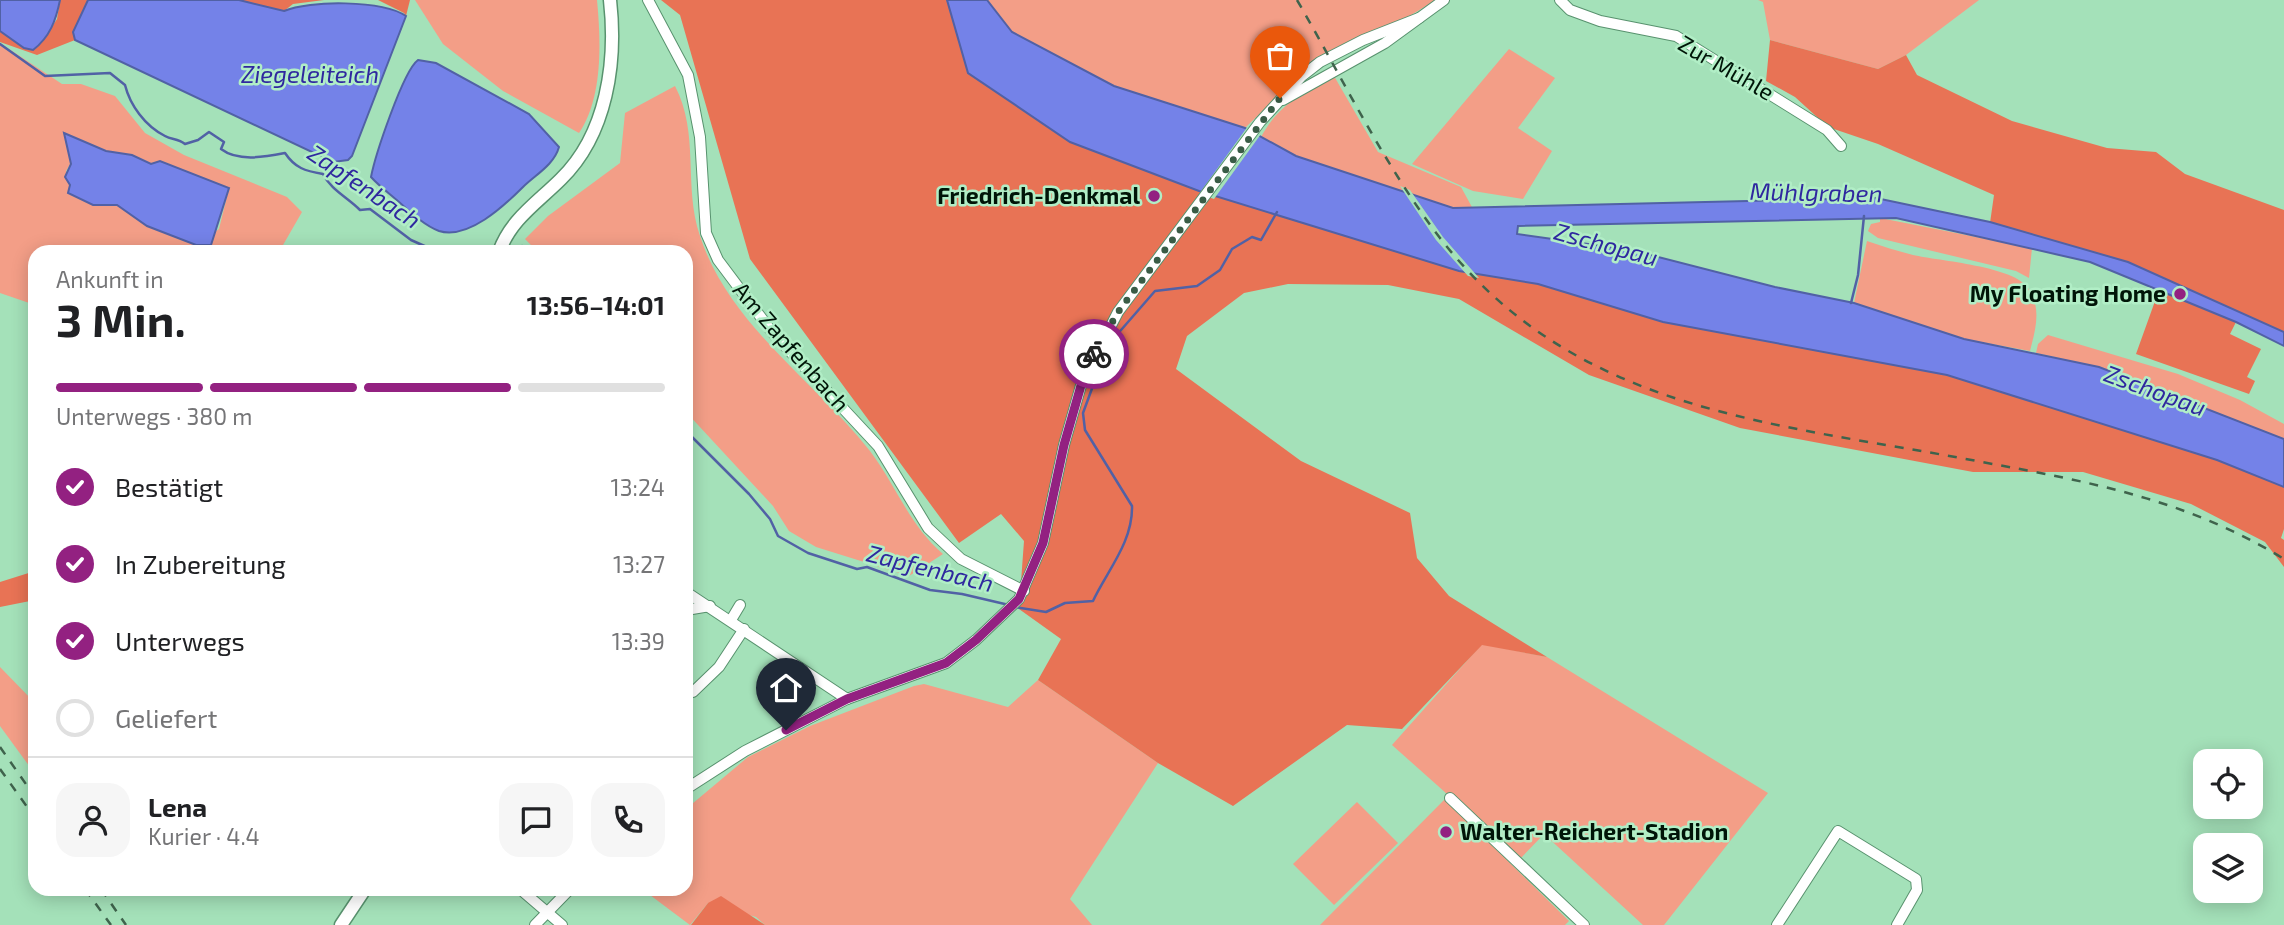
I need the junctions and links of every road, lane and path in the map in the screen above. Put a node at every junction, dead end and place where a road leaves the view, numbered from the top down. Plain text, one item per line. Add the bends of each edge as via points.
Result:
1 (610, 0) edge
2 (648, 0) edge
3 (1444, 0) edge
4 (1560, 0) edge
5 (1841, 146) dead end
6 (503, 245) edge
7 (1021, 595) junction
8 (693, 596) edge
9 (740, 605) dead end
10 (710, 606) junction
11 (693, 609) edge
12 (732, 620) junction
13 (744, 629) junction
14 (693, 691) edge
15 (847, 699) junction
16 (693, 784) edge
17 (1450, 798) dead end
18 (360, 896) edge
19 (529, 896) edge
20 (563, 896) edge
21 (548, 911) junction
22 (341, 925) edge
23 (535, 925) edge
24 (562, 925) edge
25 (1584, 925) edge
26 (1777, 925) edge
27 (1897, 925) edge

1 - 6 main road via 611,53 600,119 580,157 519,218
2 - 7 street, Am Zapfenbach via 688,75 700,137 706,233 718,260 772,332 878,446 928,528 961,558
3 - 7 street via 1385,43 1274,105 1118,312 1089,364 1064,445 1043,543
4 - 5 street, Zur Mühle via 1570,10 1600,21 1676,36 1827,130
7 - 15 street via 946,663
8 - 10 street
9 - 12 street
10 - 11 street
10 - 12 street
12 - 13 street
13 - 14 street via 719,667
13 - 15 street
15 - 16 street via 745,751
17 - 25 street
18 - 22 main road
19 - 21 street
20 - 21 street
21 - 23 street
21 - 24 street
26 - 27 street via 1838,831 1916,878 1917,890

